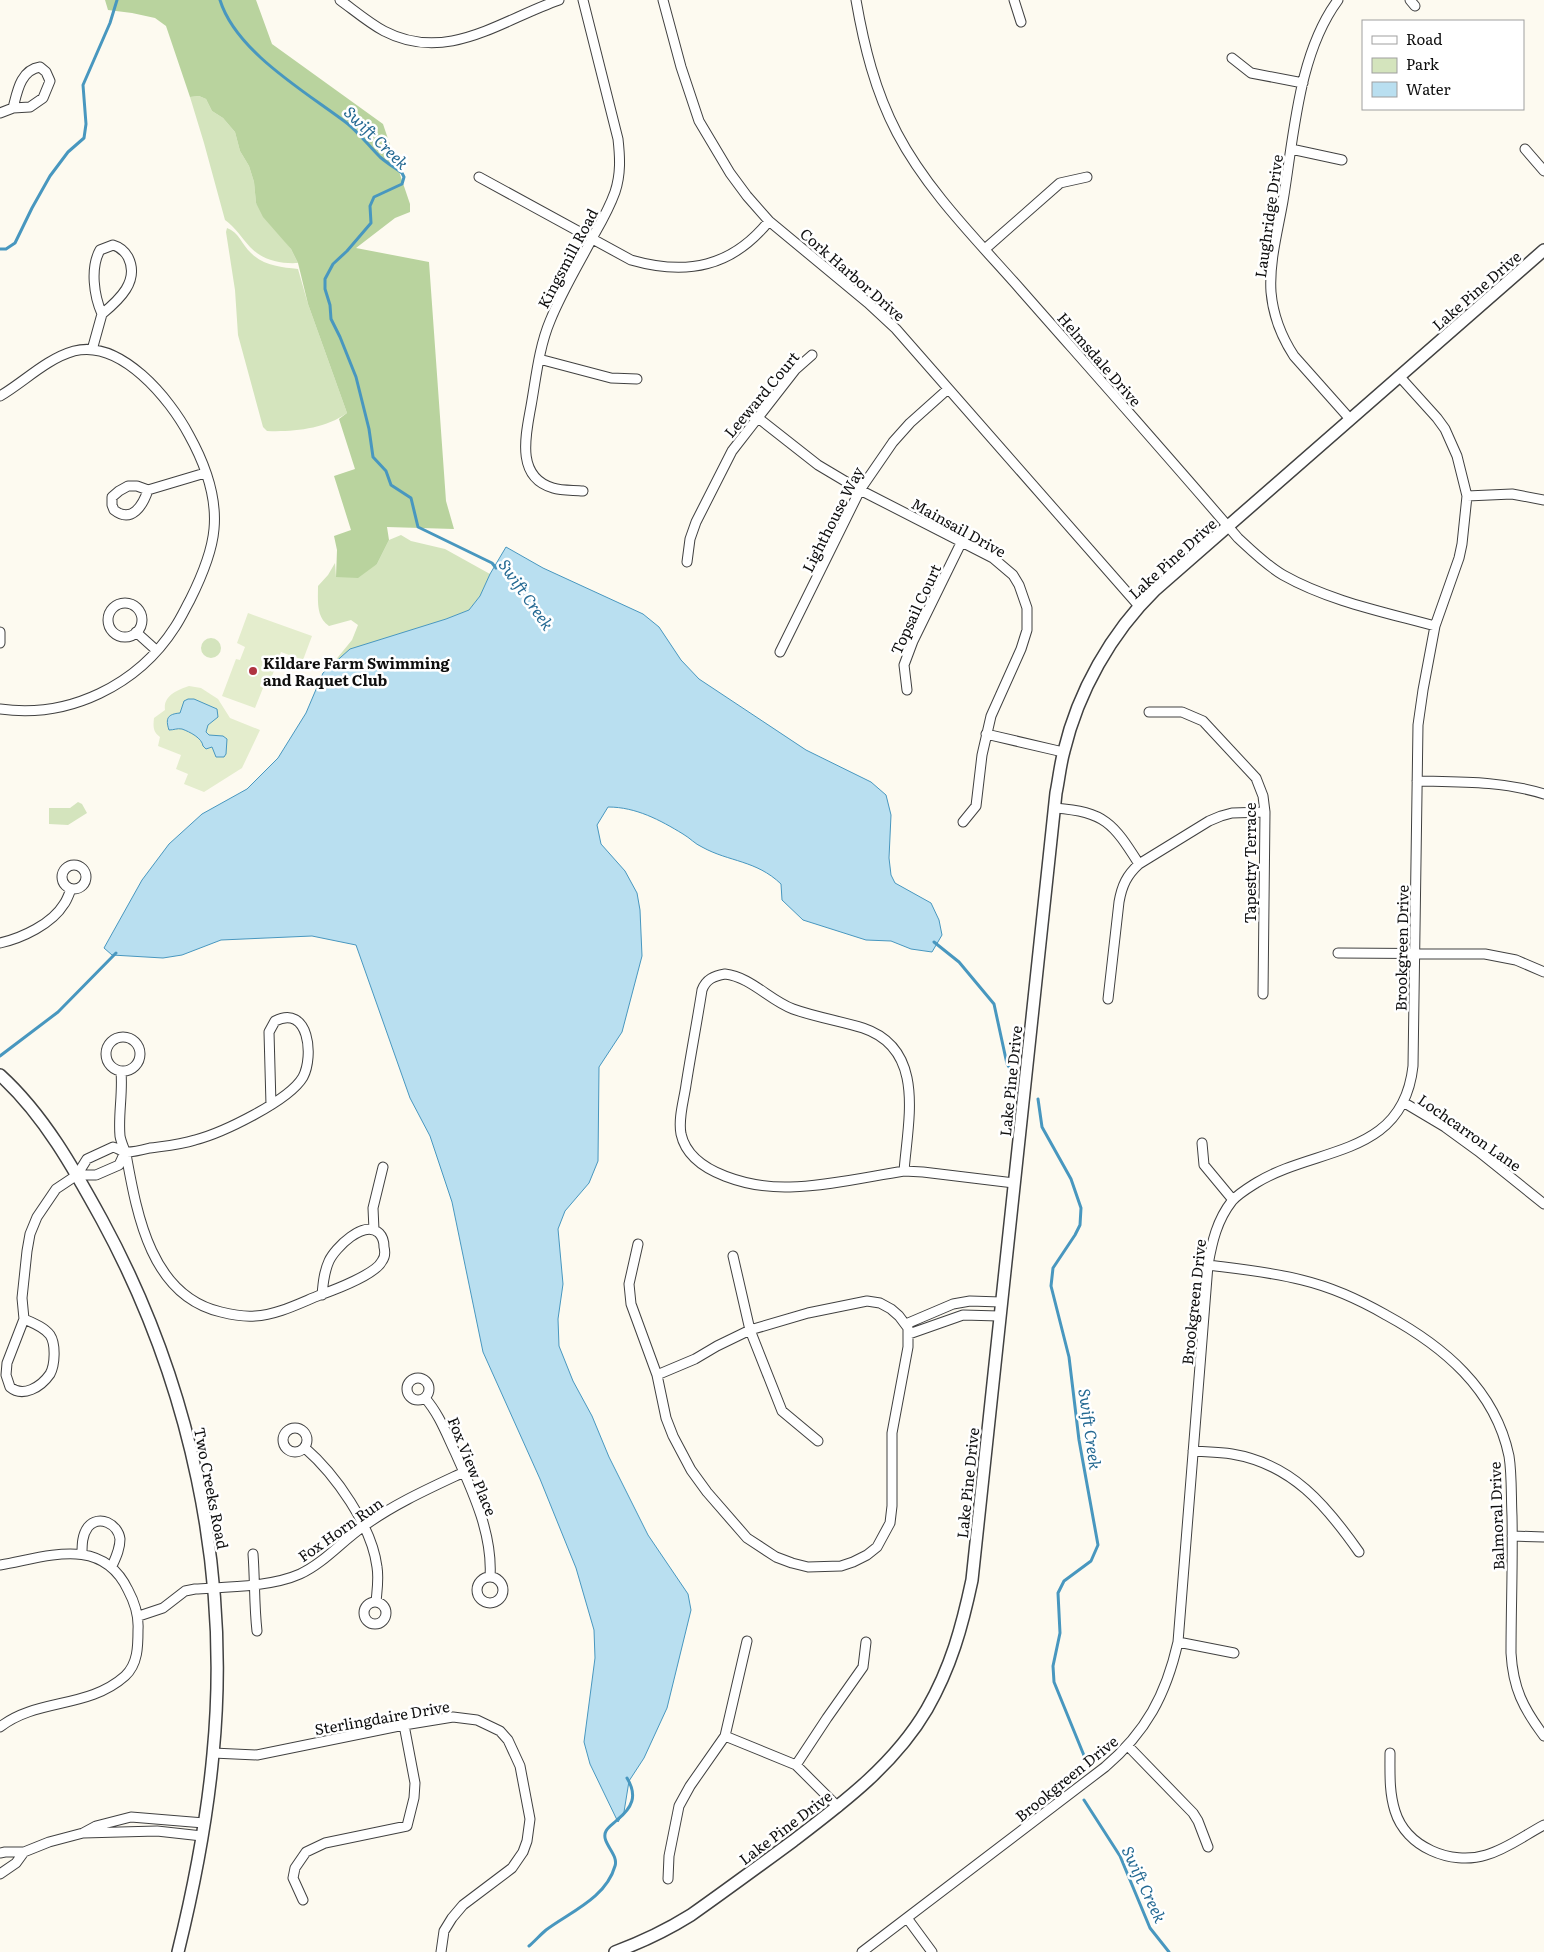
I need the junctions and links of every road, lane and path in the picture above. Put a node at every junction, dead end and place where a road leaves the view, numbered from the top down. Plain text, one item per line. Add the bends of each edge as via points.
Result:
1 (340, 0) edge
2 (559, 0) edge
3 (583, 0) edge
4 (663, 0) edge
5 (856, 0) edge
6 (1014, 0) edge
7 (1338, 0) edge
8 (1021, 22) dead end
9 (1232, 58) dead end
10 (1302, 83) junction
11 (13, 108) junction
12 (0, 113) edge
13 (1291, 149) junction
14 (1525, 150) dead end
15 (1342, 160) dead end
16 (1544, 171) edge
17 (479, 177) dead end
18 (1087, 177) dead end
19 (769, 221) junction
20 (592, 239) junction
21 (985, 249) junction
22 (1544, 250) edge
23 (102, 314) junction
24 (92, 350) junction
25 (812, 355) dead end
26 (540, 359) junction
27 (1400, 377) junction
28 (638, 379) dead end
29 (948, 389) junction
30 (0, 396) edge
31 (757, 417) junction
32 (1350, 419) junction
33 (205, 473) junction
34 (148, 490) dead end
35 (860, 490) junction
36 (584, 491) dead end
37 (1467, 496) junction
38 (1544, 500) edge
39 (1229, 527) junction
40 (962, 542) junction
41 (687, 562) dead end
42 (1139, 606) junction
43 (1435, 626) junction
44 (0, 632) edge
45 (136, 632) dead end
46 (0, 643) edge
47 (156, 650) junction
48 (780, 652) dead end
49 (906, 690) dead end
50 (0, 708) edge
51 (1149, 712) dead end
52 (986, 734) junction
53 (1063, 752) junction
54 (1417, 781) junction
55 (1544, 794) edge
56 (1055, 808) junction
57 (1265, 812) junction
58 (963, 822) dead end
59 (1140, 864) junction
60 (71, 889) dead end
61 (0, 943) edge
62 (1338, 953) dead end
63 (1416, 953) junction
64 (1544, 972) edge
65 (1263, 994) dead end
66 (1108, 999) dead end
67 (121, 1072) junction
68 (0, 1075) edge
69 (1403, 1102) junction
70 (271, 1105) junction
71 (1202, 1143) dead end
72 (125, 1152) junction
73 (384, 1167) dead end
74 (904, 1171) junction
75 (77, 1175) junction
76 (1014, 1183) junction
77 (1233, 1200) junction
78 (1544, 1204) edge
79 (374, 1230) junction
80 (638, 1244) dead end
81 (733, 1256) dead end
82 (1208, 1265) junction
83 (322, 1295) junction
84 (1001, 1302) junction
85 (999, 1316) junction
86 (24, 1319) junction
87 (906, 1324) junction
88 (750, 1330) junction
89 (909, 1334) junction
90 (657, 1375) junction
91 (426, 1398) dead end
92 (818, 1441) dead end
93 (305, 1448) dead end
94 (1193, 1451) junction
95 (464, 1472) junction
96 (363, 1526) junction
97 (1512, 1536) junction
98 (1544, 1537) edge
99 (1359, 1552) dead end
100 (82, 1554) junction
101 (253, 1554) dead end
102 (0, 1565) edge
103 (112, 1566) junction
104 (490, 1577) dead end
105 (255, 1584) junction
106 (213, 1588) junction
107 (376, 1602) dead end
108 (139, 1616) junction
109 (257, 1631) dead end
110 (747, 1641) dead end
111 (866, 1642) dead end
112 (1178, 1642) junction
113 (1234, 1653) dead end
114 (404, 1725) junction
115 (0, 1727) edge
116 (725, 1736) junction
117 (1544, 1736) edge
118 (1128, 1746) junction
119 (213, 1753) junction
120 (1390, 1754) dead end
121 (796, 1765) junction
122 (838, 1807) junction
123 (204, 1823) junction
124 (1544, 1825) edge
125 (83, 1833) junction
126 (202, 1836) junction
127 (1208, 1848) dead end
128 (24, 1852) junction
129 (0, 1853) edge
130 (0, 1874) edge
131 (668, 1879) dead end
132 (303, 1900) dead end
133 (908, 1918) junction
134 (178, 1952) edge
135 (441, 1952) edge
136 (616, 1952) edge
137 (862, 1952) edge
138 (932, 1952) edge

1 - 2 street via 372,24 397,36 440,44 484,32
3 - 20 street, Kingsmill Road via 611,106 620,158 613,198
4 - 19 street, Cork Harbor Drive via 680,67 699,120 730,173
5 - 21 street, Helmsdale Drive via 866,53 883,105 897,134 928,183
6 - 8 street
7 - 10 street, Laughridge Drive via 1324,22
9 - 10 street via 1251,73
10 - 13 street, Laughridge Drive
11 - 11 street via 20,82 34,68 40,67 50,81 43,98 30,107
11 - 12 street
13 - 15 street
13 - 32 street, Laughridge Drive via 1272,273 1272,303 1281,334 1290,350
14 - 16 street
17 - 20 street
18 - 21 street via 1060,183
19 - 20 street via 732,254 689,268 631,260
19 - 29 street, Cork Harbor Drive via 896,329
20 - 26 street, Kingsmill Road via 550,321
21 - 39 street, Helmsdale Drive
22 - 27 street, Lake Pine Drive
23 - 23 street via 96,292 95,265 100,250 113,245 121,247 126,254 131,268 130,284
23 - 24 street
24 - 30 street via 74,351 60,357
24 - 33 street via 124,361 164,397 189,434
25 - 31 street, Leeward Court via 795,370
26 - 28 street via 611,378
26 - 36 street, Kingsmill Road via 525,438 528,465 535,477 553,488
27 - 32 street, Lake Pine Drive
27 - 37 street, Brookgreen Drive via 1445,429 1457,456
29 - 35 street, Lighthouse Way via 893,442
29 - 42 street, Cork Harbor Drive
31 - 35 street, Mainsail Drive via 818,465
31 - 41 street, Leeward Court via 732,451 696,522
32 - 39 street, Lake Pine Drive
33 - 34 street
33 - 47 street via 214,515 209,555 176,626
35 - 40 street, Mainsail Drive
35 - 48 street, Lighthouse Way
37 - 38 street via 1512,494
37 - 43 street, Brookgreen Drive via 1459,558
39 - 42 street, Lake Pine Drive
39 - 43 street, Helmsdale Drive via 1264,562 1300,583 1336,598
40 - 49 street, Topsail Court via 904,664
40 - 52 street, Mainsail Drive via 993,558 1013,575 1027,608 1027,630 1021,649
42 - 53 street, Lake Pine Drive via 1092,676
43 - 54 street, Brookgreen Drive via 1420,709
44 - 46 street
45 - 47 street
47 - 50 street via 126,678 82,701 40,710
51 - 57 street, Tapestry Terrace via 1182,712 1203,722 1256,778
52 - 53 street
52 - 58 street, Mainsail Drive via 976,806
53 - 56 street, Lake Pine Drive
54 - 55 street via 1484,783
54 - 63 street, Brookgreen Drive
56 - 59 street via 1090,813 1103,820 1120,833
56 - 76 street, Lake Pine Drive
57 - 59 street via 1221,816
57 - 65 street, Tapestry Terrace
59 - 66 street via 1126,878 1121,890
60 - 61 street via 65,904 45,923
62 - 63 street
63 - 64 street via 1500,956
63 - 69 street, Brookgreen Drive via 1413,1066
67 - 67 street via 133,1069 140,1060 137,1044 127,1037 116,1038 106,1050 106,1060
67 - 72 street via 120,1137
68 - 75 street, Two Creeks Road via 34,1111
69 - 77 street, Brookgreen Drive via 1392,1118 1365,1140 1277,1172
69 - 78 street, Lochcarron Lane via 1445,1127
70 - 70 street via 296,1087 308,1067 304,1030 300,1023 290,1018 275,1021 270,1032
70 - 72 street via 196,1140
71 - 77 street via 1204,1165
72 - 75 street via 119,1165 96,1175
72 - 75 street via 113,1147 87,1159
72 - 83 street via 146,1238 165,1274 189,1299 218,1311 251,1316 268,1314
73 - 79 street via 373,1208
74 - 74 street via 788,1187 734,1178 715,1172 696,1160 684,1143 680,1125 702,990 707,981 717,975 734,975 791,1008 863,1028 889,1044 906,1070 910,1092
74 - 76 street
75 - 86 street via 47,1199 36,1217 30,1234 22,1298
75 - 106 street, Two Creeks Road via 118,1251 165,1363 199,1486
76 - 84 street, Lake Pine Drive
77 - 82 street, Brookgreen Drive via 1214,1234
79 - 83 street via 361,1230 338,1248 325,1271
79 - 83 street via 380,1234 384,1245 383,1260 379,1266
80 - 90 street via 629,1284 630,1304
81 - 88 street
82 - 94 street, Brookgreen Drive
82 - 97 street, Balmoral Drive via 1304,1280 1363,1302 1405,1325 1458,1364 1485,1397 1505,1442 1511,1479
84 - 85 street, Lake Pine Drive
84 - 87 street via 954,1304
85 - 89 street via 963,1315
85 - 122 street, Lake Pine Drive via 972,1580 963,1625 939,1686 917,1723 888,1760
86 - 86 street via 7,1363 6,1375 10,1387 21,1392 29,1391 50,1374 54,1354 50,1336
87 - 88 street via 891,1309 867,1301 808,1312
87 - 89 street
88 - 90 street
88 - 92 street via 782,1411
89 - 90 street via 892,1434 890,1523 877,1547 841,1566 808,1567 792,1563 776,1557 747,1538 691,1470 666,1418
91 - 95 street, Fox View Place
93 - 96 street via 332,1476
94 - 99 street via 1244,1456 1289,1476 1313,1495
94 - 112 street, Brookgreen Drive
95 - 96 street, Fox Horn Run via 417,1494
95 - 104 street, Fox View Place via 484,1526
96 - 105 street, Fox Horn Run via 300,1574
96 - 107 street via 377,1566
97 - 98 street
97 - 117 street, Balmoral Drive via 1511,1653 1514,1682 1528,1715
100 - 102 street via 59,1554
100 - 103 street
100 - 103 street via 82,1541 88,1527 102,1521 112,1524 120,1539
101 - 105 street
103 - 108 street via 126,1585
105 - 106 street, Fox Horn Run
105 - 109 street
106 - 108 street, Fox Horn Run via 185,1591 163,1608
106 - 119 street, Two Creeks Road via 216,1644
108 - 115 street via 136,1656 126,1675 92,1696 31,1711
110 - 116 street
111 - 121 street via 863,1667
112 - 113 street
112 - 118 street, Brookgreen Drive via 1160,1699
114 - 119 street, Sterlingdaire Drive via 257,1755
114 - 132 street via 415,1783 407,1826 325,1842 306,1852 295,1868 294,1878
114 - 135 street, Sterlingdaire Drive via 453,1717 490,1725 504,1736 515,1753 526,1795 530,1830 523,1852 512,1868 463,1905 452,1918 444,1931
116 - 121 street
116 - 131 street via 679,1806
118 - 127 street via 1193,1813
118 - 133 street, Brookgreen Drive via 1105,1768
119 - 123 street, Two Creeks Road
120 - 124 street via 1390,1789 1399,1821 1412,1837 1435,1852 1461,1858 1486,1855
121 - 122 street
122 - 136 street, Lake Pine Drive via 691,1915 671,1928
123 - 125 street via 131,1816
123 - 126 street, Two Creeks Road
125 - 126 street via 156,1831
125 - 128 street
126 - 134 street, Two Creeks Road
128 - 129 street
128 - 130 street via 16,1863
133 - 137 street, Brookgreen Drive
133 - 138 street

